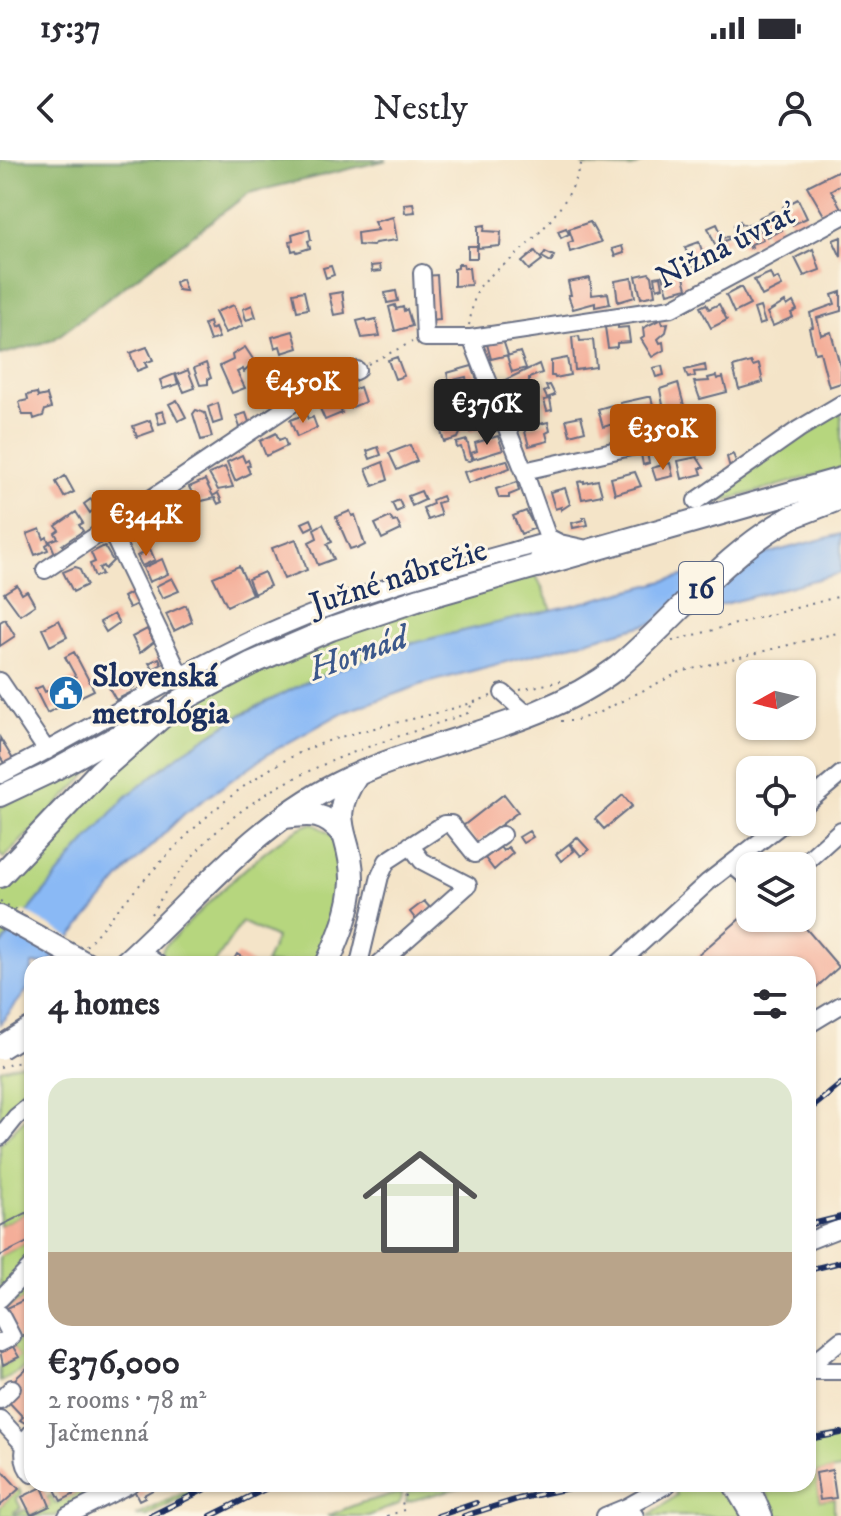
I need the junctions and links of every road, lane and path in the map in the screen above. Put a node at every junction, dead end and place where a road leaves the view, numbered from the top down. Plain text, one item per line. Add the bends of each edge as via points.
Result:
1 (582, 160) edge
2 (841, 217) edge
3 (422, 273) dead end
4 (425, 338) junction
5 (471, 338) junction
6 (357, 370) joint
7 (841, 404) edge
8 (697, 432) dead end
9 (524, 471) junction
10 (841, 479) edge
11 (841, 498) edge
12 (696, 501) dead end
13 (109, 527) junction
14 (549, 541) junction
15 (588, 552) junction
16 (538, 566) junction
17 (45, 570) dead end
18 (841, 596) edge
19 (841, 632) edge
20 (673, 641) dead end
21 (181, 677) junction
22 (0, 681) edge
23 (503, 693) joint
24 (180, 701) junction
25 (530, 717) junction
26 (556, 721) dead end
27 (47, 751) junction
28 (358, 774) junction
29 (841, 774) edge
30 (0, 775) edge
31 (816, 795) edge
32 (0, 796) edge
33 (282, 818) junction
34 (841, 830) edge
35 (342, 833) junction
36 (502, 835) dead end
37 (767, 836) edge
38 (410, 845) junction
39 (816, 852) edge
40 (731, 864) junction
41 (736, 868) edge
42 (0, 876) edge
43 (0, 916) edge
44 (77, 956) edge
45 (85, 956) edge
46 (132, 956) edge
47 (330, 956) edge
48 (361, 956) edge
49 (388, 956) edge
50 (627, 956) edge
51 (841, 1005) edge
52 (816, 1020) edge
53 (24, 1034) edge
54 (24, 1048) edge
55 (0, 1050) edge
56 (24, 1061) edge
57 (0, 1067) edge
58 (24, 1110) edge
59 (0, 1137) edge
60 (841, 1228) edge
61 (816, 1238) edge
62 (24, 1274) edge
63 (0, 1299) edge
64 (0, 1314) edge
65 (841, 1340) edge
66 (0, 1343) edge
67 (816, 1362) edge
68 (816, 1369) edge
69 (841, 1371) edge
70 (0, 1419) edge
71 (24, 1436) edge
72 (114, 1492) edge
73 (406, 1492) edge
74 (657, 1492) edge
75 (736, 1492) edge
76 (754, 1492) edge
77 (631, 1512) edge
78 (67, 1516) edge
79 (387, 1516) edge
80 (605, 1516) edge
81 (750, 1516) edge
82 (764, 1516) edge

1 - 5 path via 569,196 518,253 481,284 469,325
2 - 5 street, Nižná úvrať via 672,308
3 - 4 street
4 - 5 street, Nižná úvrať
4 - 6 path
5 - 9 street
6 - 13 street via 305,395
7 - 12 street
8 - 9 street
9 - 14 street
10 - 15 highway, Južné nábrežie / 16
11 - 25 highway, 16, bridge via 759,536 617,668 581,693
13 - 17 street
13 - 21 street
14 - 15 highway
14 - 16 highway
14 - 21 street, Južné nábrežie via 334,605
15 - 16 highway, Južné nábrežie / 16
16 - 24 highway, Južné nábrežie / 16 via 331,629
18 - 20 path
19 - 26 path via 680,672 598,713
21 - 27 street, Južné nábrežie
22 - 27 street
23 - 25 street
23 - 45 path via 331,741 273,769 177,844
24 - 32 main road, Južné nábrežie / 16
24 - 42 highway via 99,772
25 - 28 highway, 16
27 - 30 street, Južné nábrežie
28 - 33 highway, 16
28 - 35 highway via 343,800
29 - 31 street
33 - 35 highway via 320,815
33 - 46 highway, 16
34 - 39 street
35 - 47 highway via 350,857 351,891
36 - 38 street via 475,854 451,824 444,824
37 - 40 street
38 - 48 street via 387,861 380,876
38 - 49 street via 422,861 468,885
40 - 41 street
40 - 50 street
43 - 44 main road, bridge
51 - 52 street
53 - 55 highway, bridge
54 - 55 highway
56 - 57 path
58 - 59 street
60 - 61 street
62 - 63 street
64 - 66 street via 12,1337
65 - 67 street
68 - 69 street
70 - 71 street
72 - 78 street
73 - 79 path via 404,1510
74 - 77 street
75 - 81 street
76 - 82 street
77 - 80 street

